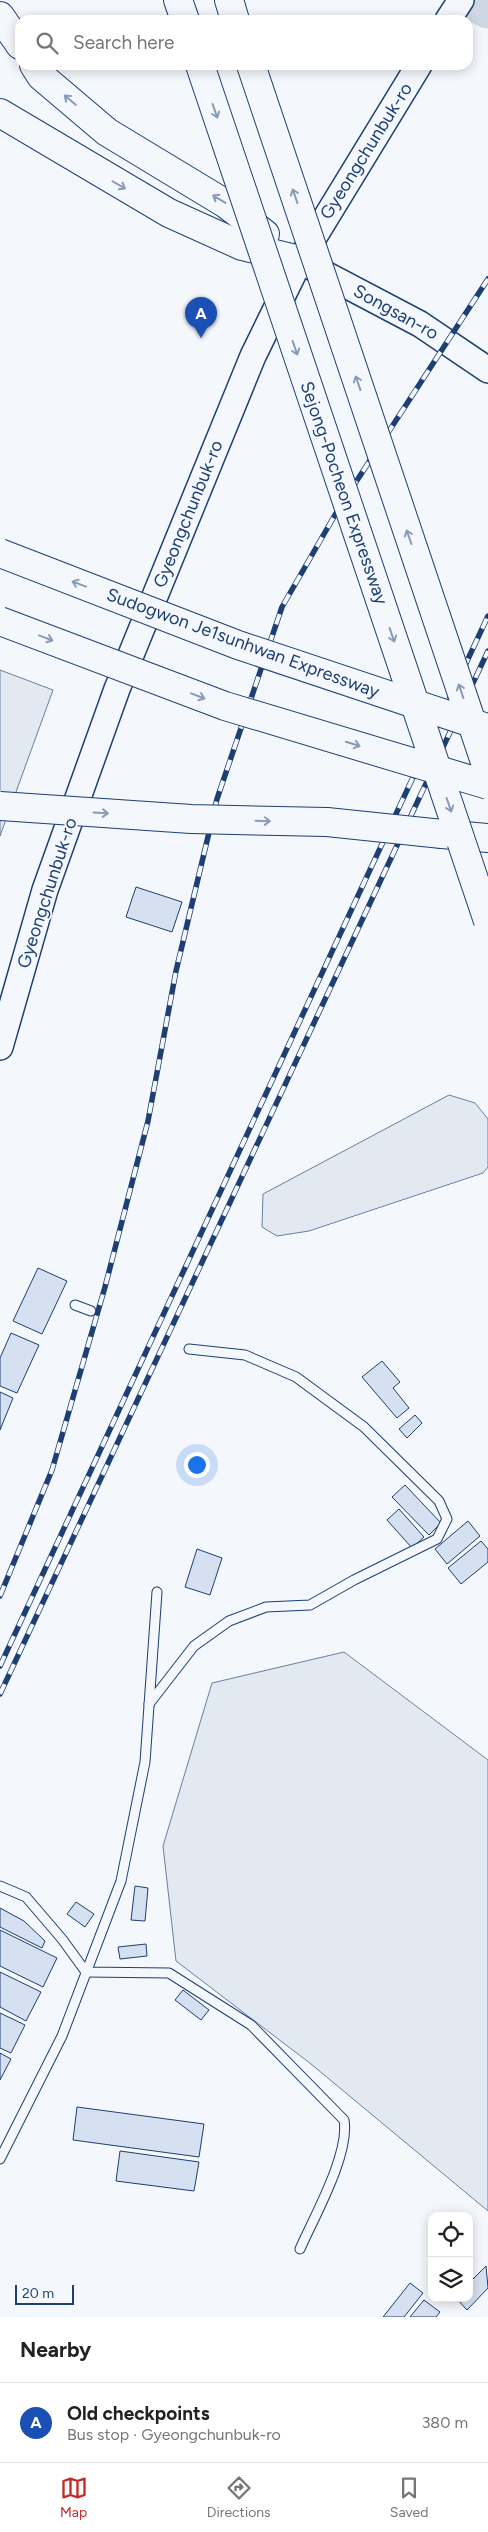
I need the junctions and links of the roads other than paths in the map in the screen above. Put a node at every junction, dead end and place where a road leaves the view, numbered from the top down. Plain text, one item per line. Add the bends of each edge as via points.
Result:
1 (178, 0) edge
2 (229, 0) edge
3 (461, 0) edge
4 (182, 15) edge
5 (234, 15) edge
6 (451, 15) edge
7 (0, 16) edge
8 (15, 38) edge
9 (37, 70) edge
10 (202, 70) edge
11 (253, 70) edge
12 (417, 70) edge
13 (0, 113) edge
14 (300, 260) junction
15 (488, 370) edge
16 (0, 552) edge
17 (0, 621) edge
18 (488, 728) edge
19 (488, 771) edge
20 (488, 785) edge
21 (0, 806) edge
22 (488, 838) edge
23 (488, 921) edge
24 (0, 1047) edge
25 (75, 1305) dead end
26 (91, 1311) dead end
27 (189, 1349) dead end
28 (157, 1592) dead end
29 (149, 1704) junction
30 (0, 1886) edge
31 (86, 1972) junction
32 (0, 2159) edge
33 (300, 2249) dead end

1 - 4 highway
2 - 5 highway
3 - 6 street
7 - 8 highway
14 -> 9 highway via 226,204 107,132
10 -> 23 highway, Sejong-Pocheon Expressway, bridge
19 -> 11 highway, bridge
12 - 14 street, Gyeongchunbuk-ro
13 -> 14 highway via 169,213 232,242
14 - 15 street, Songsan-ro via 420,324
14 - 24 street, Gyeongchunbuk-ro via 253,356 118,689 45,890
18 -> 16 highway, Sudogwon Je1sunhwan Expressway, bridge via 238,645
17 -> 20 highway, bridge via 225,706
21 -> 22 highway, bridge via 191,819 327,822
25 - 26 lane
27 - 29 lane via 245,1355 296,1377 364,1427 440,1501 447,1520 437,1539 310,1605 266,1607 229,1621 194,1646
28 - 29 lane
29 - 31 lane via 145,1762 121,1882
30 - 31 lane via 26,1897
31 - 32 lane via 62,2036
31 - 33 lane via 169,1972 251,2026 344,2120 346,2132 338,2164

